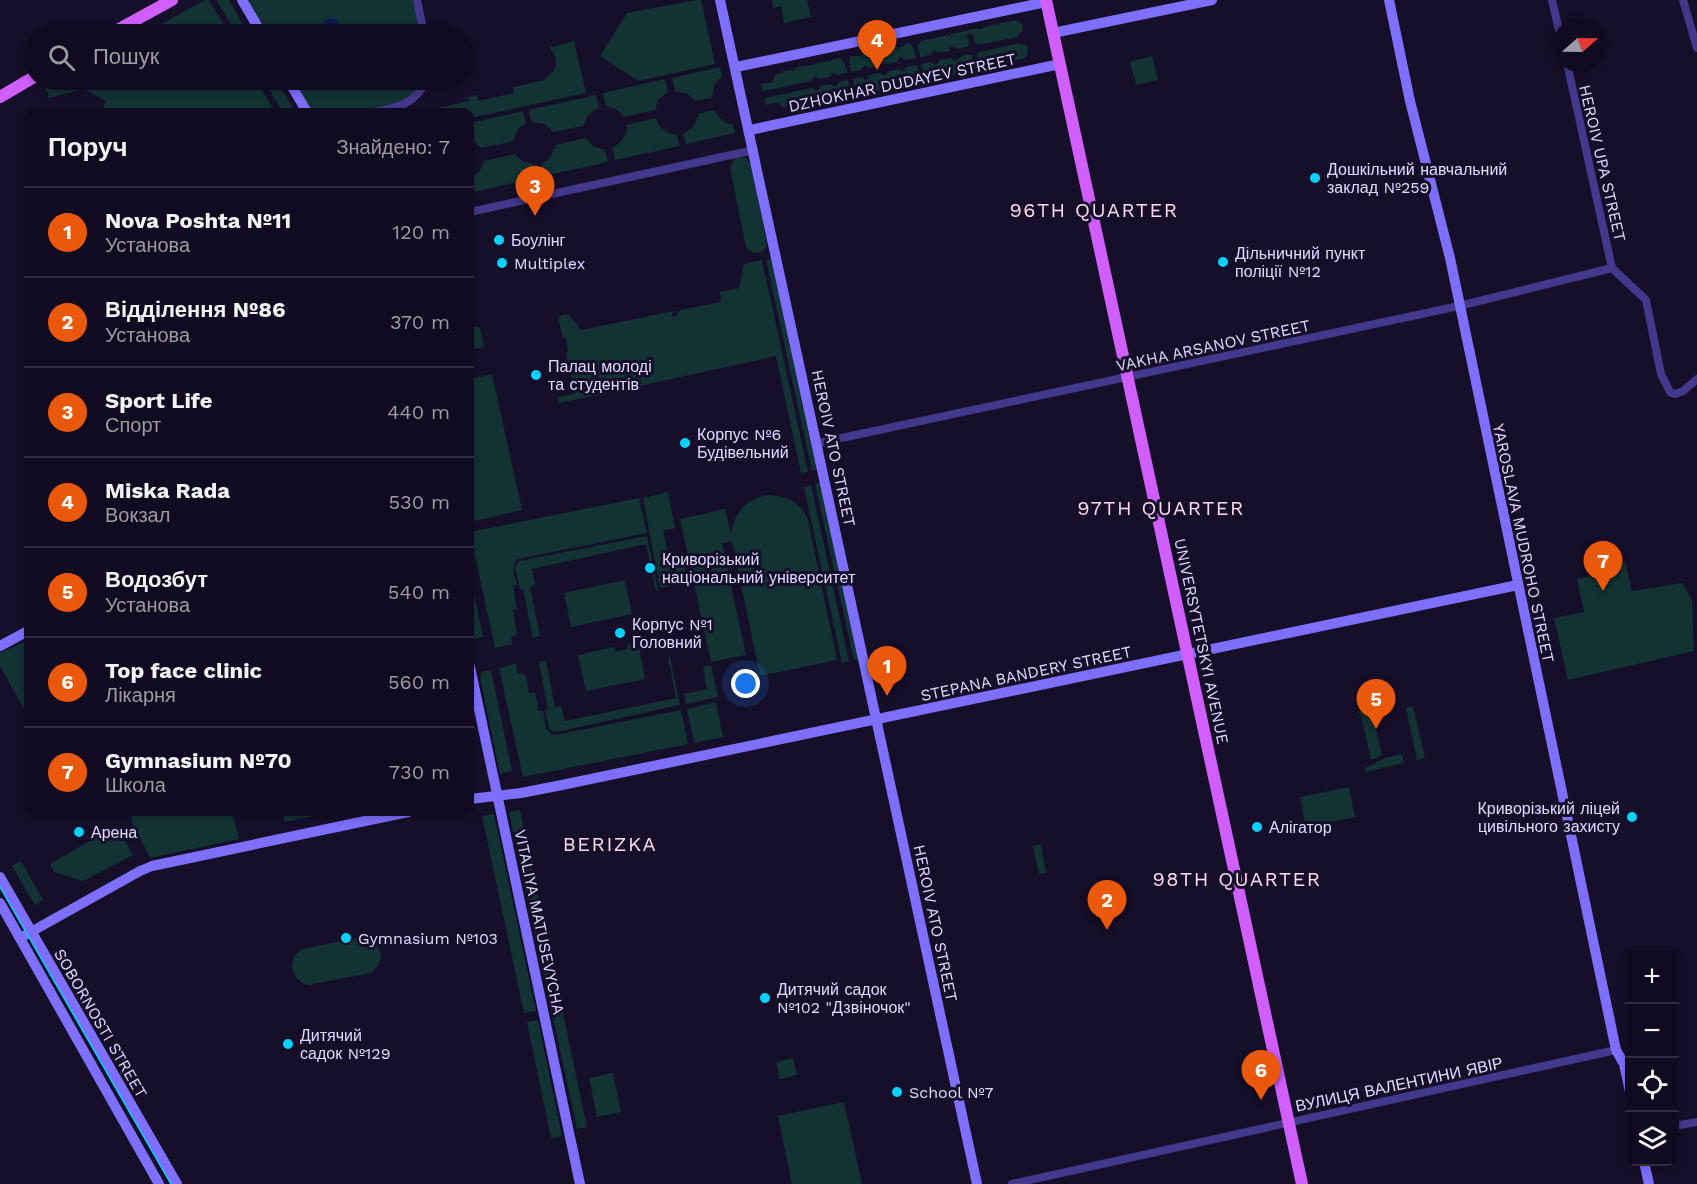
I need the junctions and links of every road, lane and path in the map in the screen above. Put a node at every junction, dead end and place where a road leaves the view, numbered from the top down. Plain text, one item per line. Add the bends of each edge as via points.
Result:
1 (172, 0) edge
2 (242, 0) edge
3 (417, 0) edge
4 (720, 0) edge
5 (1212, 0) edge
6 (1389, 0) edge
7 (1552, 0) edge
8 (1683, 0) edge
9 (1046, 1) edge
10 (1556, 18) edge
11 (128, 24) edge
12 (256, 24) edge
13 (422, 24) edge
14 (1053, 33) junction
15 (1697, 48) edge
16 (1060, 64) junction
17 (736, 67) junction
18 (1569, 72) edge
19 (24, 83) edge
20 (294, 90) edge
21 (422, 90) edge
22 (0, 97) edge
23 (306, 108) edge
24 (389, 108) edge
25 (750, 130) junction
26 (754, 150) junction
27 (474, 211) edge
28 (1612, 268) junction
29 (1459, 306) junction
30 (1128, 377) junction
31 (1697, 379) edge
32 (818, 443) junction
33 (1518, 585) junction
34 (24, 633) edge
35 (0, 646) edge
36 (1188, 655) junction
37 (474, 686) edge
38 (877, 719) junction
39 (497, 796) junction
40 (474, 799) edge
41 (389, 816) edge
42 (0, 877) edge
43 (0, 903) edge
44 (31, 932) junction
45 (20, 938) junction
46 (1616, 1050) junction
47 (1625, 1070) edge
48 (1289, 1122) junction
49 (1697, 1122) edge
50 (1679, 1125) edge
51 (1645, 1166) edge
52 (159, 1184) edge
53 (177, 1184) edge
54 (580, 1184) edge
55 (976, 1184) edge
56 (1012, 1184) edge
57 (1302, 1184) edge
58 (1649, 1184) edge

1 - 11 main road
2 - 12 street
3 - 13 street
4 - 17 street, HEROIV ATO STREET
5 - 14 street
6 - 29 street, YAROSLAVA MUDROHO STREET
7 - 10 street
8 - 15 street
9 - 14 main road, UNIVERSYTETSKYI AVENUE
9 - 17 street
14 - 16 main road, UNIVERSYTETSKYI AVENUE
16 - 25 street, DZHOKHAR DUDAYEV STREET
16 - 30 main road, UNIVERSYTETSKYI AVENUE
17 - 25 street, HEROIV ATO STREET
18 - 28 street, HEROIV UPA STREET
19 - 22 main road
20 - 23 street
21 - 24 street via 409,102
25 - 26 street, HEROIV ATO STREET
26 - 27 street
26 - 32 street, HEROIV ATO STREET
28 - 29 street, VAKHA ARSANOV STREET
28 - 31 street via 1646,300 1661,374 1670,392 1683,391
29 - 30 street, VAKHA ARSANOV STREET
29 - 33 street, YAROSLAVA MUDROHO STREET
30 - 32 street, VAKHA ARSANOV STREET
30 - 36 main road, UNIVERSYTETSKYI AVENUE
32 - 38 street, HEROIV ATO STREET
33 - 36 street, STEPANA BANDERY STREET
33 - 46 street, YAROSLAVA MUDROHO STREET
34 - 35 street
36 - 38 street, STEPANA BANDERY STREET
36 - 48 main road, UNIVERSYTETSKYI AVENUE
37 - 39 street, VITALIYA MATUSEVYCHA
38 - 39 street, STEPANA BANDERY STREET
38 - 55 street, HEROIV ATO STREET
39 - 40 street, STEPANA BANDERY STREET
39 - 54 street, VITALIYA MATUSEVYCHA
41 - 44 street via 152,866
42 - 44 street, SOBORNOSTI STREET
43 - 45 street, SOBORNOSTI STREET
44 - 45 street
44 - 53 street, SOBORNOSTI STREET
45 - 52 street, SOBORNOSTI STREET
46 - 47 street, YAROSLAVA MUDROHO STREET
46 - 48 street, ВУЛИЦЯ ВАЛЕНТИНИ ЯВІР
48 - 56 street, ВУЛИЦЯ ВАЛЕНТИНИ ЯВІР
48 - 57 main road, UNIVERSYTETSKYI AVENUE
49 - 50 street
51 - 58 street

